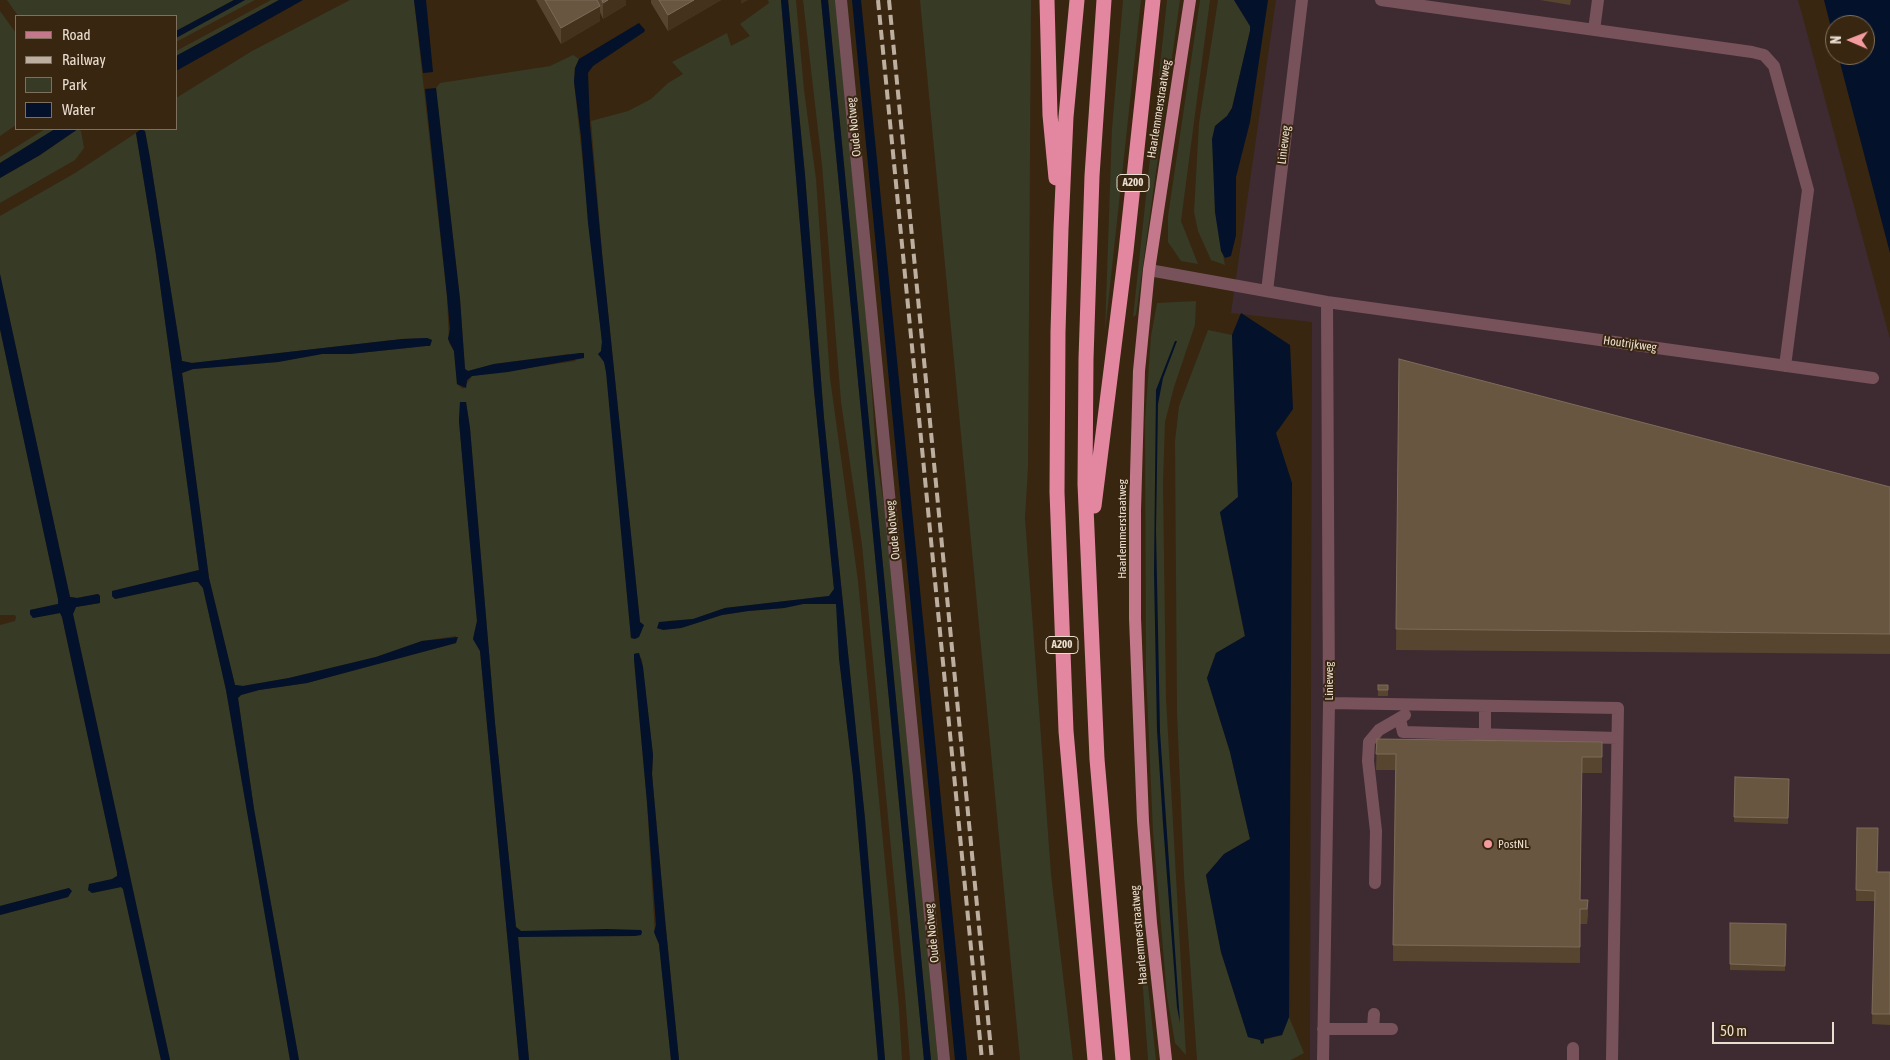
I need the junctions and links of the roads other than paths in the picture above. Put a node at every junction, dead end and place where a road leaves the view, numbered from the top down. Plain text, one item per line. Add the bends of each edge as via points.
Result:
1 (841, 0) edge
2 (1047, 0) edge
3 (1077, 0) edge
4 (1104, 0) edge
5 (1153, 0) edge
6 (1190, 0) edge
7 (1302, 0) edge
8 (1381, 0) edge
9 (1598, 0) edge
10 (1594, 30) junction
11 (1061, 229) junction
12 (1149, 270) junction
13 (1267, 291) junction
14 (1327, 302) junction
15 (1785, 366) junction
16 (1873, 378) dead end
17 (1088, 550) junction
18 (1329, 703) junction
19 (1412, 705) junction
20 (1485, 706) junction
21 (1400, 719) junction
22 (1485, 735) junction
23 (1617, 738) junction
24 (1485, 756) edge
25 (1375, 883) dead end
26 (1374, 1014) dead end
27 (1323, 1029) junction
28 (1374, 1029) junction
29 (1392, 1030) dead end
30 (944, 1060) edge
31 (1095, 1060) edge
32 (1123, 1060) edge
33 (1166, 1060) edge
34 (1323, 1060) edge
35 (1612, 1060) edge

1 - 30 street, Oude Notweg
2 - 11 highway, A200 via 1050,114
3 - 11 highway, A200 via 1066,117
4 - 17 highway, A200 via 1092,176 1086,359
5 - 17 highway, A200 via 1126,251
6 - 12 main road, Haarlemmerstraatweg
7 - 13 street, Linieweg
8 - 10 street
9 - 10 street
10 - 15 street via 1752,52 1764,55 1774,66 1808,190
11 - 31 highway, A200 via 1057,492 1061,623 1075,850
12 - 13 street
12 - 33 main road, Haarlemmerstraatweg via 1139,371 1135,618 1143,821
13 - 14 street
14 - 15 street, Houtrijkweg
14 - 18 street, Linieweg
15 - 16 street, Houtrijkweg
17 - 32 highway, A200 via 1097,759
18 - 19 street
18 - 27 street, Linieweg
19 - 20 street
19 - 21 street
20 - 22 street
20 - 23 street via 1618,708
21 - 22 street via 1403,732
21 - 25 street via 1379,730 1369,742 1376,831
22 - 23 street
22 - 24 street
23 - 35 street
26 - 28 street
27 - 28 street
27 - 34 street, Linieweg
28 - 29 street

